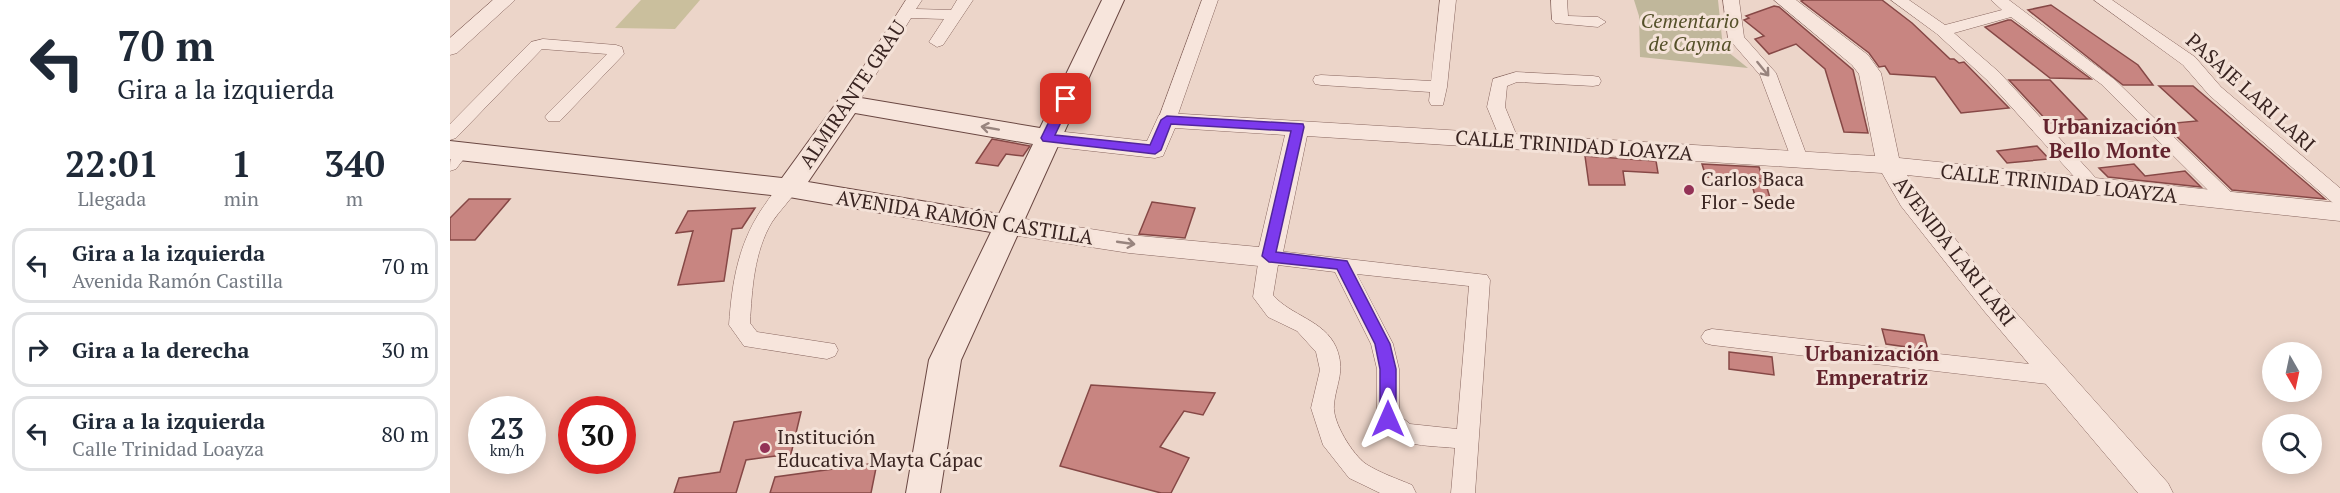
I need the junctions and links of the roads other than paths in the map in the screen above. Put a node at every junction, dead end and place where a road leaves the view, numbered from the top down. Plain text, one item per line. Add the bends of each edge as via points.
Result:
1 (505, 0) edge
2 (965, 0) edge
3 (1113, 0) edge
4 (1210, 0) edge
5 (1448, 0) edge
6 (1559, 0) edge
7 (1731, 0) edge
8 (1784, 0) edge
9 (1899, 0) edge
10 (1999, 0) edge
11 (2102, 0) edge
12 (910, 7) edge
13 (2015, 11) junction
14 (955, 15) junction
15 (1598, 22) dead end
16 (1943, 31) junction
17 (937, 42) dead end
18 (450, 49) edge
19 (1321, 80) dead end
20 (1593, 81) dead end
21 (849, 104) junction
22 (554, 117) dead end
23 (1167, 120) junction
24 (1298, 127) junction
25 (1047, 138) junction
26 (1510, 141) junction
27 (452, 150) edge
28 (1799, 159) junction
29 (1889, 165) junction
30 (2095, 187) junction
31 (789, 188) junction
32 (2340, 198) edge
33 (2231, 201) junction
34 (2340, 212) edge
35 (1006, 225) junction
36 (1269, 256) junction
37 (1342, 265) junction
38 (1713, 337) dead end
39 (827, 350) dead end
40 (2056, 376) junction
41 (1467, 440) junction
42 (923, 493) edge
43 (1404, 493) edge
44 (1463, 493) edge
45 (2157, 493) edge

1 - 18 street
2 - 14 street
3 - 25 main road
4 - 23 street
5 - 19 street via 1438,94
6 - 15 street via 1560,20
7 -> 28 street via 1736,38 1768,73
8 - 29 street, AVENIDA LARI LARI via 1860,60 1870,73
9 - 16 street
10 - 13 street
11 - 32 street, PASAJE LARI LARI via 2189,61 2215,91
12 - 14 street
12 - 21 street, ALMIRANTE GRAU
13 - 16 street
13 - 33 street via 2106,82
14 - 17 street
16 - 30 street via 1993,76
20 - 26 street via 1516,77 1499,83 1496,107
25 -> 21 main road
21 - 31 main road, ALMIRANTE GRAU
22 - 27 street via 616,50 537,45
23 - 24 street, CALLE TRINIDAD LOAYZA
23 - 25 street via 1155,150
24 - 26 street, CALLE TRINIDAD LOAYZA
24 - 36 street
25 - 35 main road
26 - 28 street, CALLE TRINIDAD LOAYZA
27 - 31 main road, AVENIDA RAMÓN CASTILLA
28 - 29 street, CALLE TRINIDAD LOAYZA
29 - 30 street, CALLE TRINIDAD LOAYZA
29 - 40 street, AVENIDA LARI LARI via 1910,200
30 - 33 street, CALLE TRINIDAD LOAYZA
31 - 35 main road, AVENIDA RAMÓN CASTILLA
31 - 39 street via 780,196 747,255 739,326 751,340
33 - 34 street, CALLE TRINIDAD LOAYZA
35 -> 36 street, AVENIDA RAMÓN CASTILLA via 1129,244
35 - 42 main road via 945,360
36 - 37 street, AVENIDA RAMÓN CASTILLA
36 - 43 street via 1263,297 1275,311 1304,325 1326,349 1331,370 1322,408 1331,438 1357,471
37 - 41 street via 1382,344 1388,369 1388,419 1405,433
37 - 41 street, AVENIDA RAMÓN CASTILLA via 1480,280
38 - 40 street
40 - 45 street, AVENIDA LARI LARI
41 - 44 street

